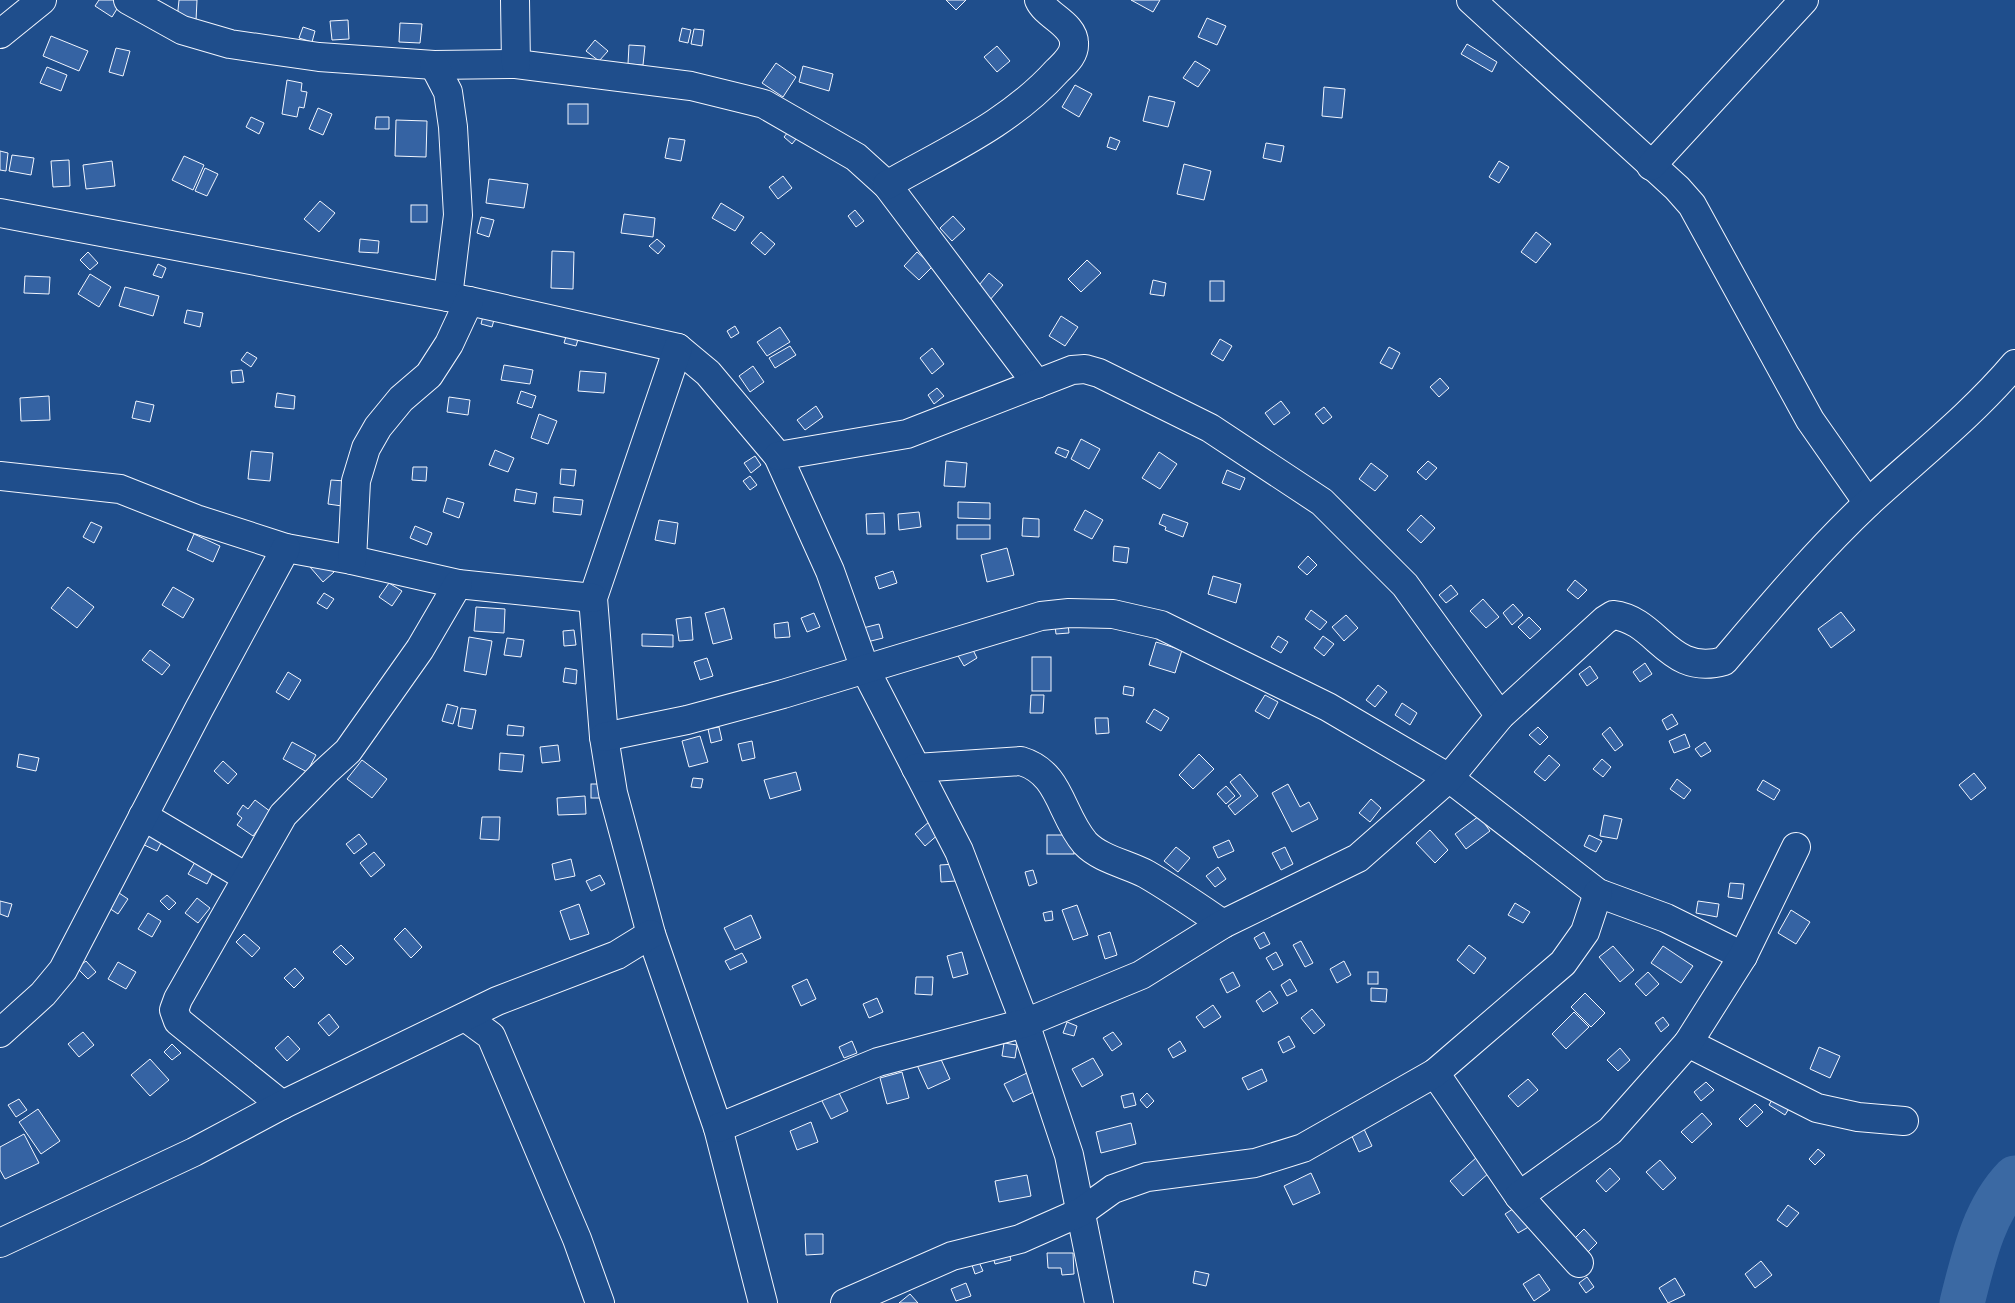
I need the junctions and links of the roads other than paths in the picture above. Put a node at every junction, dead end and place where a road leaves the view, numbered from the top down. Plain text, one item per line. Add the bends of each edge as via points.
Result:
1 (42, 0) edge
2 (128, 0) edge
3 (516, 0) edge
4 (1039, 0) edge
5 (1471, 0) edge
6 (1804, 0) edge
7 (0, 34) edge
8 (516, 64) junction
9 (434, 65) junction
10 (1651, 166) junction
11 (887, 185) junction
12 (1, 221) edge
13 (458, 299) junction
14 (678, 348) junction
15 (2015, 364) edge
16 (1037, 384) junction
17 (778, 456) junction
18 (0, 476) edge
19 (1868, 504) junction
20 (286, 548) junction
21 (352, 560) junction
22 (458, 584) junction
23 (593, 598) junction
24 (865, 669) junction
25 (1500, 716) junction
26 (604, 737) junction
27 (916, 768) junction
28 (1449, 778) junction
29 (143, 816) junction
30 (1796, 847) dead end
31 (246, 877) junction
32 (1598, 893) junction
33 (1223, 924) junction
34 (651, 934) junction
35 (1743, 956) junction
36 (497, 1001) junction
37 (465, 1017) junction
38 (1025, 1023) junction
39 (0, 1033) edge
40 (491, 1036) junction
41 (1688, 1043) junction
42 (1435, 1073) junction
43 (282, 1105) junction
44 (1904, 1121) dead end
45 (718, 1128) junction
46 (1519, 1196) junction
47 (1081, 1212) junction
48 (0, 1243) edge
49 (1579, 1263) dead end
50 (600, 1303) edge
51 (762, 1303) edge
52 (845, 1303) edge
53 (1099, 1303) edge

1 - 7 street
2 - 9 street via 182,30 230,44 319,57
3 - 8 street
4 - 11 street via 1071,31 1074,43 1071,56 1037,93 1004,119
5 - 10 street
6 - 10 street
8 - 9 street
8 - 11 street via 691,86 764,104 856,157
9 - 13 street via 448,92 453,127
10 - 19 street via 1692,205 1810,420
11 - 16 street
12 - 13 street
13 - 14 street
13 - 21 street via 449,344 429,374 401,399 366,448 356,481
14 - 17 street via 708,373
14 - 23 street
15 - 19 street via 1988,396
16 - 17 street via 908,434
16 - 25 street via 1072,370 1099,373 1210,428 1322,502 1405,585
17 - 24 street via 830,571
18 - 20 street via 120,489 196,519
19 - 25 street via 1812,557 1724,661 1708,666 1686,662 1631,621 1613,615
20 - 21 street
20 - 29 street
21 - 22 street
22 - 23 street
22 - 31 street via 420,649 348,751 283,815
23 - 26 street
24 - 26 street via 687,720
24 - 27 street
24 - 28 street via 1041,616 1069,612 1112,614 1161,624 1328,707
25 - 28 street
26 - 34 street via 613,793
27 - 33 street via 1021,761 1035,765 1047,776 1085,844 1145,874
27 - 38 street via 959,850
28 - 32 street
28 - 33 street via 1358,858
29 - 31 street
29 - 39 street via 63,970 43,994
30 - 35 street
31 - 43 street via 174,1010 178,1021
32 - 35 street via 1666,918
32 - 42 street via 1586,932 1564,963
33 - 38 street via 1141,975
34 - 36 street via 617,955
34 - 45 street
35 - 41 street
36 - 37 street
36 - 40 street
37 - 40 street
37 - 43 street
38 - 45 street via 878,1062
38 - 47 street via 1069,1155
40 - 50 street via 577,1238
41 - 44 street via 1817,1108 1858,1118
41 - 46 street via 1610,1131
42 - 46 street
42 - 47 street via 1303,1148 1255,1163 1147,1177 1113,1188
43 - 48 street via 194,1152
45 - 51 street
46 - 49 street
47 - 52 street via 1020,1238 952,1256
47 - 53 street

